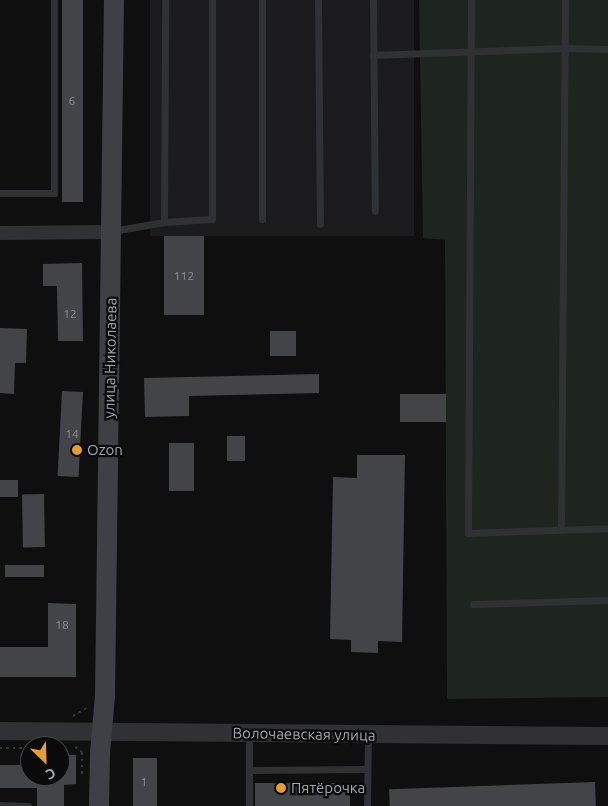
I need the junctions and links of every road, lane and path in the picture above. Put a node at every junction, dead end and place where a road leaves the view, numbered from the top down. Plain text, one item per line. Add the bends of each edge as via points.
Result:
1 (54, 0) edge
2 (114, 0) edge
3 (165, 0) edge
4 (212, 0) edge
5 (262, 0) edge
6 (318, 0) edge
7 (373, 0) edge
8 (471, 0) edge
9 (565, 0) edge
10 (565, 48) junction
11 (608, 49) edge
12 (471, 51) junction
13 (374, 55) junction
14 (0, 193) edge
15 (375, 211) dead end
16 (262, 219) dead end
17 (164, 222) junction
18 (320, 224) dead end
19 (111, 232) junction
20 (0, 233) edge
21 (608, 528) edge
22 (561, 530) junction
23 (608, 600) edge
24 (473, 604) dead end
25 (91, 701) dead end
26 (70, 717) dead end
27 (0, 731) edge
28 (102, 731) junction
29 (249, 733) junction
30 (368, 734) junction
31 (608, 736) edge
32 (0, 748) edge
33 (20, 748) edge
34 (70, 748) edge
35 (367, 769) junction
36 (248, 770) junction
37 (82, 781) dead end
38 (0, 805) edge
39 (28, 806) edge
40 (99, 806) edge
41 (249, 806) edge
42 (367, 806) edge

1 - 14 lane via 54,193
2 - 19 main road, улица Николаева
3 - 17 lane
4 - 17 lane via 212,219
5 - 16 lane
6 - 18 lane
7 - 13 lane
8 - 12 lane
9 - 10 lane
10 - 11 lane
10 - 12 lane
10 - 22 lane
12 - 13 lane
12 - 22 lane via 468,533
13 - 15 lane
17 - 19 lane
19 - 20 street
19 - 28 main road, улица Николаева
21 - 22 lane
23 - 24 lane
25 - 26 path via 87,708
27 - 28 street, Волочаевская улица
28 - 29 street, Волочаевская улица
28 - 40 main road, улица Николаева
29 - 30 street, Волочаевская улица
29 - 36 lane
30 - 31 street, Волочаевская улица
30 - 35 lane
32 - 33 path
34 - 37 path via 82,752
35 - 36 lane
35 - 42 lane
36 - 41 lane
38 - 39 lane

